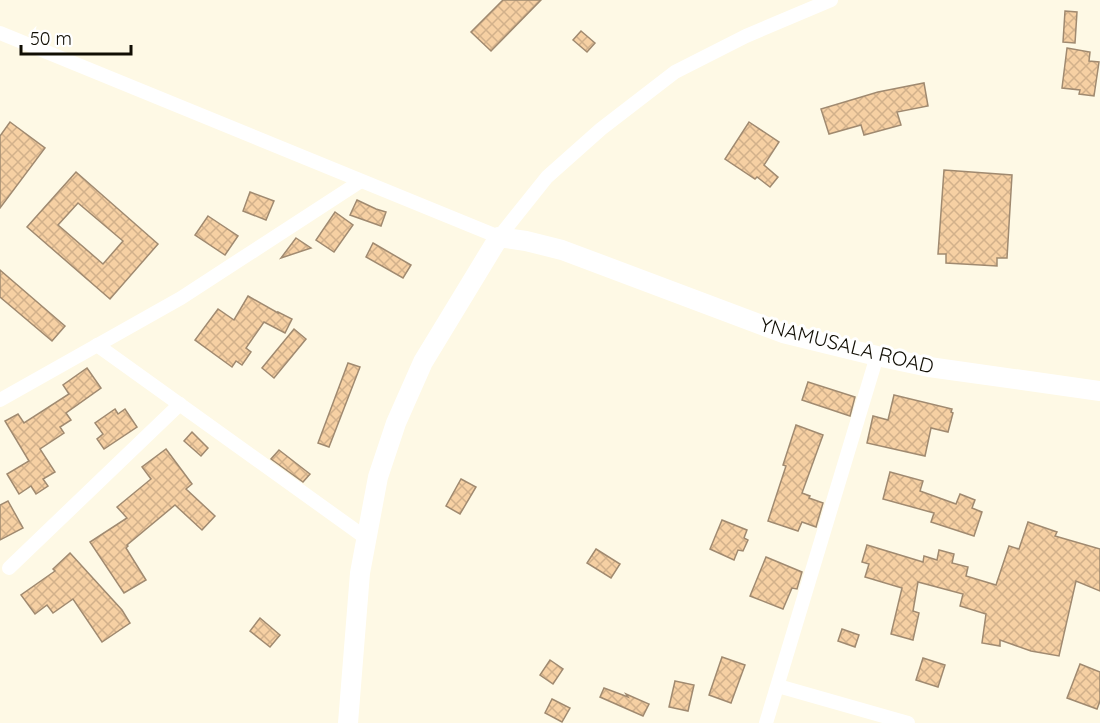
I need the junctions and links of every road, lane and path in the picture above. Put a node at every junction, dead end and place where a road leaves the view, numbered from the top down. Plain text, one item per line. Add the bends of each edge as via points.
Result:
1 (831, 0) edge
2 (0, 33) edge
3 (361, 181) junction
4 (499, 237) junction
5 (97, 345) junction
6 (877, 356) junction
7 (1100, 391) edge
8 (0, 400) edge
9 (180, 404) junction
10 (366, 538) junction
11 (9, 568) dead end
12 (778, 686) junction
13 (348, 723) edge
14 (766, 723) edge
15 (908, 723) edge

1 - 4 street via 675,72 600,129 547,177
2 - 3 street
3 - 4 street
3 - 5 street via 181,298
4 - 6 main road, YNAMUSALA ROAD via 562,250 783,333
4 - 10 main road via 423,362 409,393 378,477
5 - 8 street
5 - 9 street
6 - 7 main road, YNAMUSALA ROAD
6 - 12 street
9 - 10 street
9 - 11 street
10 - 13 main road
12 - 14 street
12 - 15 street

